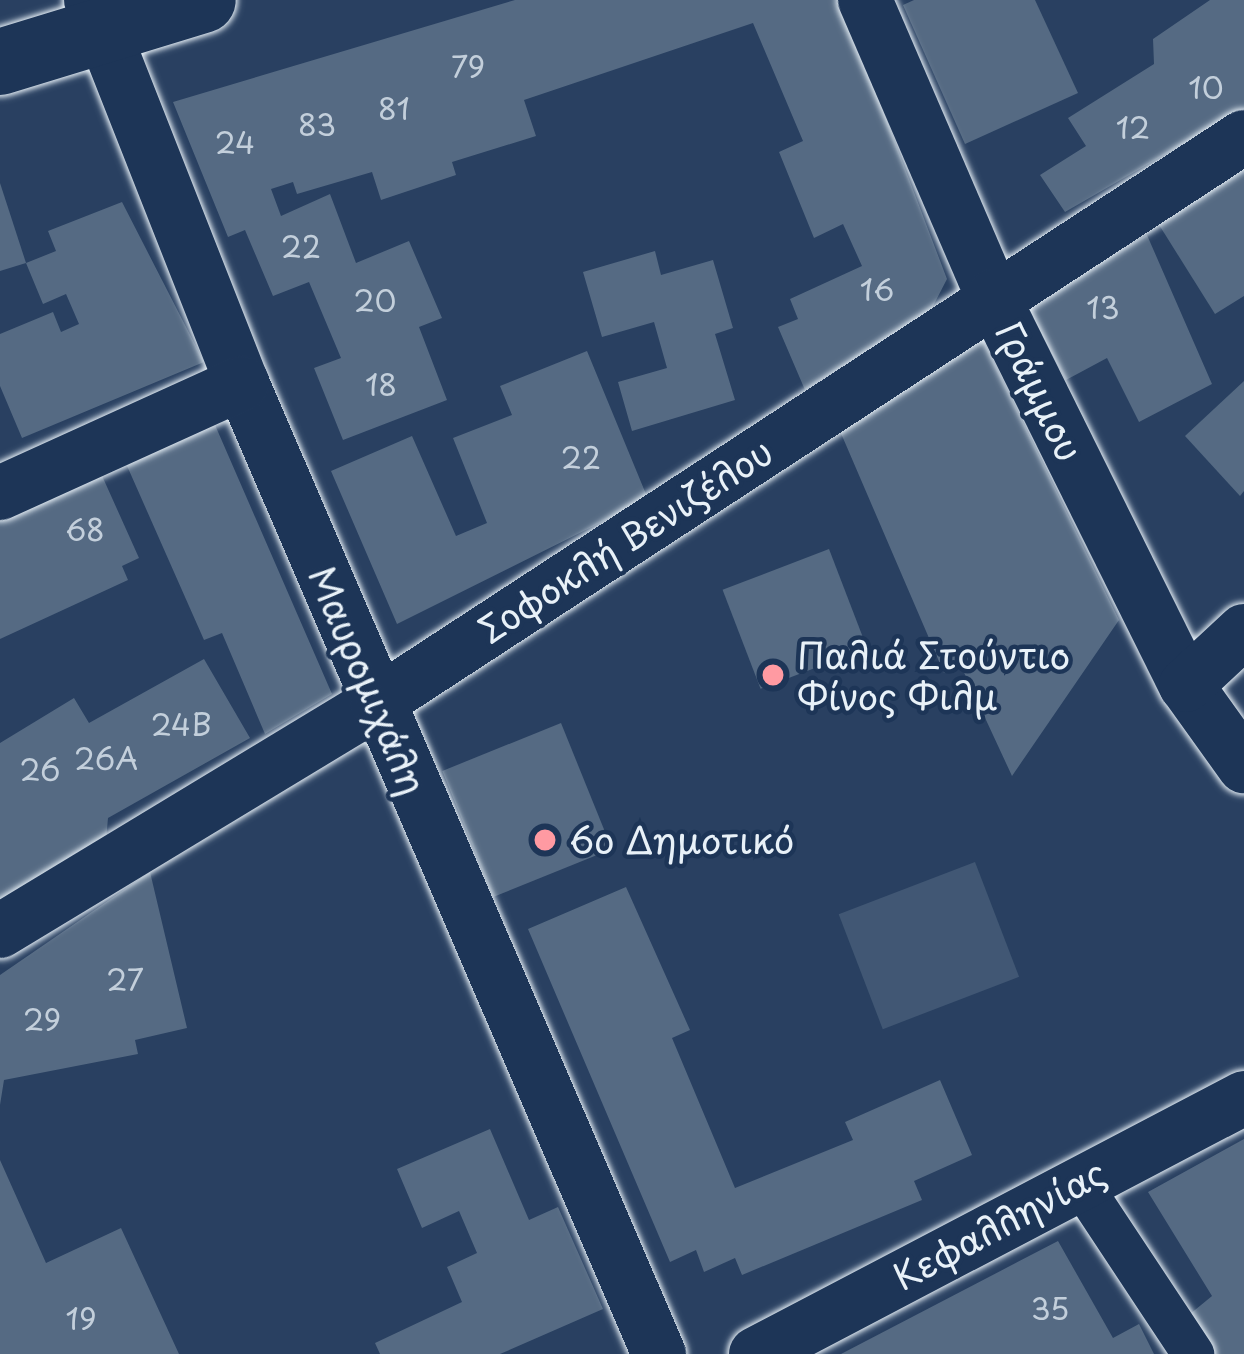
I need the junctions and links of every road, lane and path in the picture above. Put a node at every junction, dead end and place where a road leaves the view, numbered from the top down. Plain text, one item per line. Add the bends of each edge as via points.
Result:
1 (203, 0) edge
2 (865, 0) edge
3 (97, 17) edge
4 (0, 62) edge
5 (1244, 136) edge
6 (993, 297) junction
7 (242, 382) junction
8 (0, 493) edge
9 (1244, 631) edge
10 (1186, 686) junction
11 (377, 704) junction
12 (1244, 766) edge
13 (0, 932) edge
14 (1244, 1098) edge
15 (1078, 1180) junction
16 (659, 1354) edge
17 (756, 1354) edge
18 (1193, 1354) edge

1 - 3 street
2 - 6 street, Γράμμου
3 - 4 street
3 - 7 street, Μαυρομιχάλη
5 - 6 street, Σοφοκλή Βενιζέλου
6 - 10 street, Γράμμου
6 - 11 street, Σοφοκλή Βενιζέλου
7 - 8 street
7 - 11 street, Μαυρομιχάλη
9 - 10 street
10 - 12 street, Γράμμου
11 - 13 street, Σοφοκλή Βενιζέλου
11 - 16 street, Μαυρομιχάλη
14 - 15 street, Κεφαλληνίας
15 - 17 street, Κεφαλληνίας
15 - 18 street

